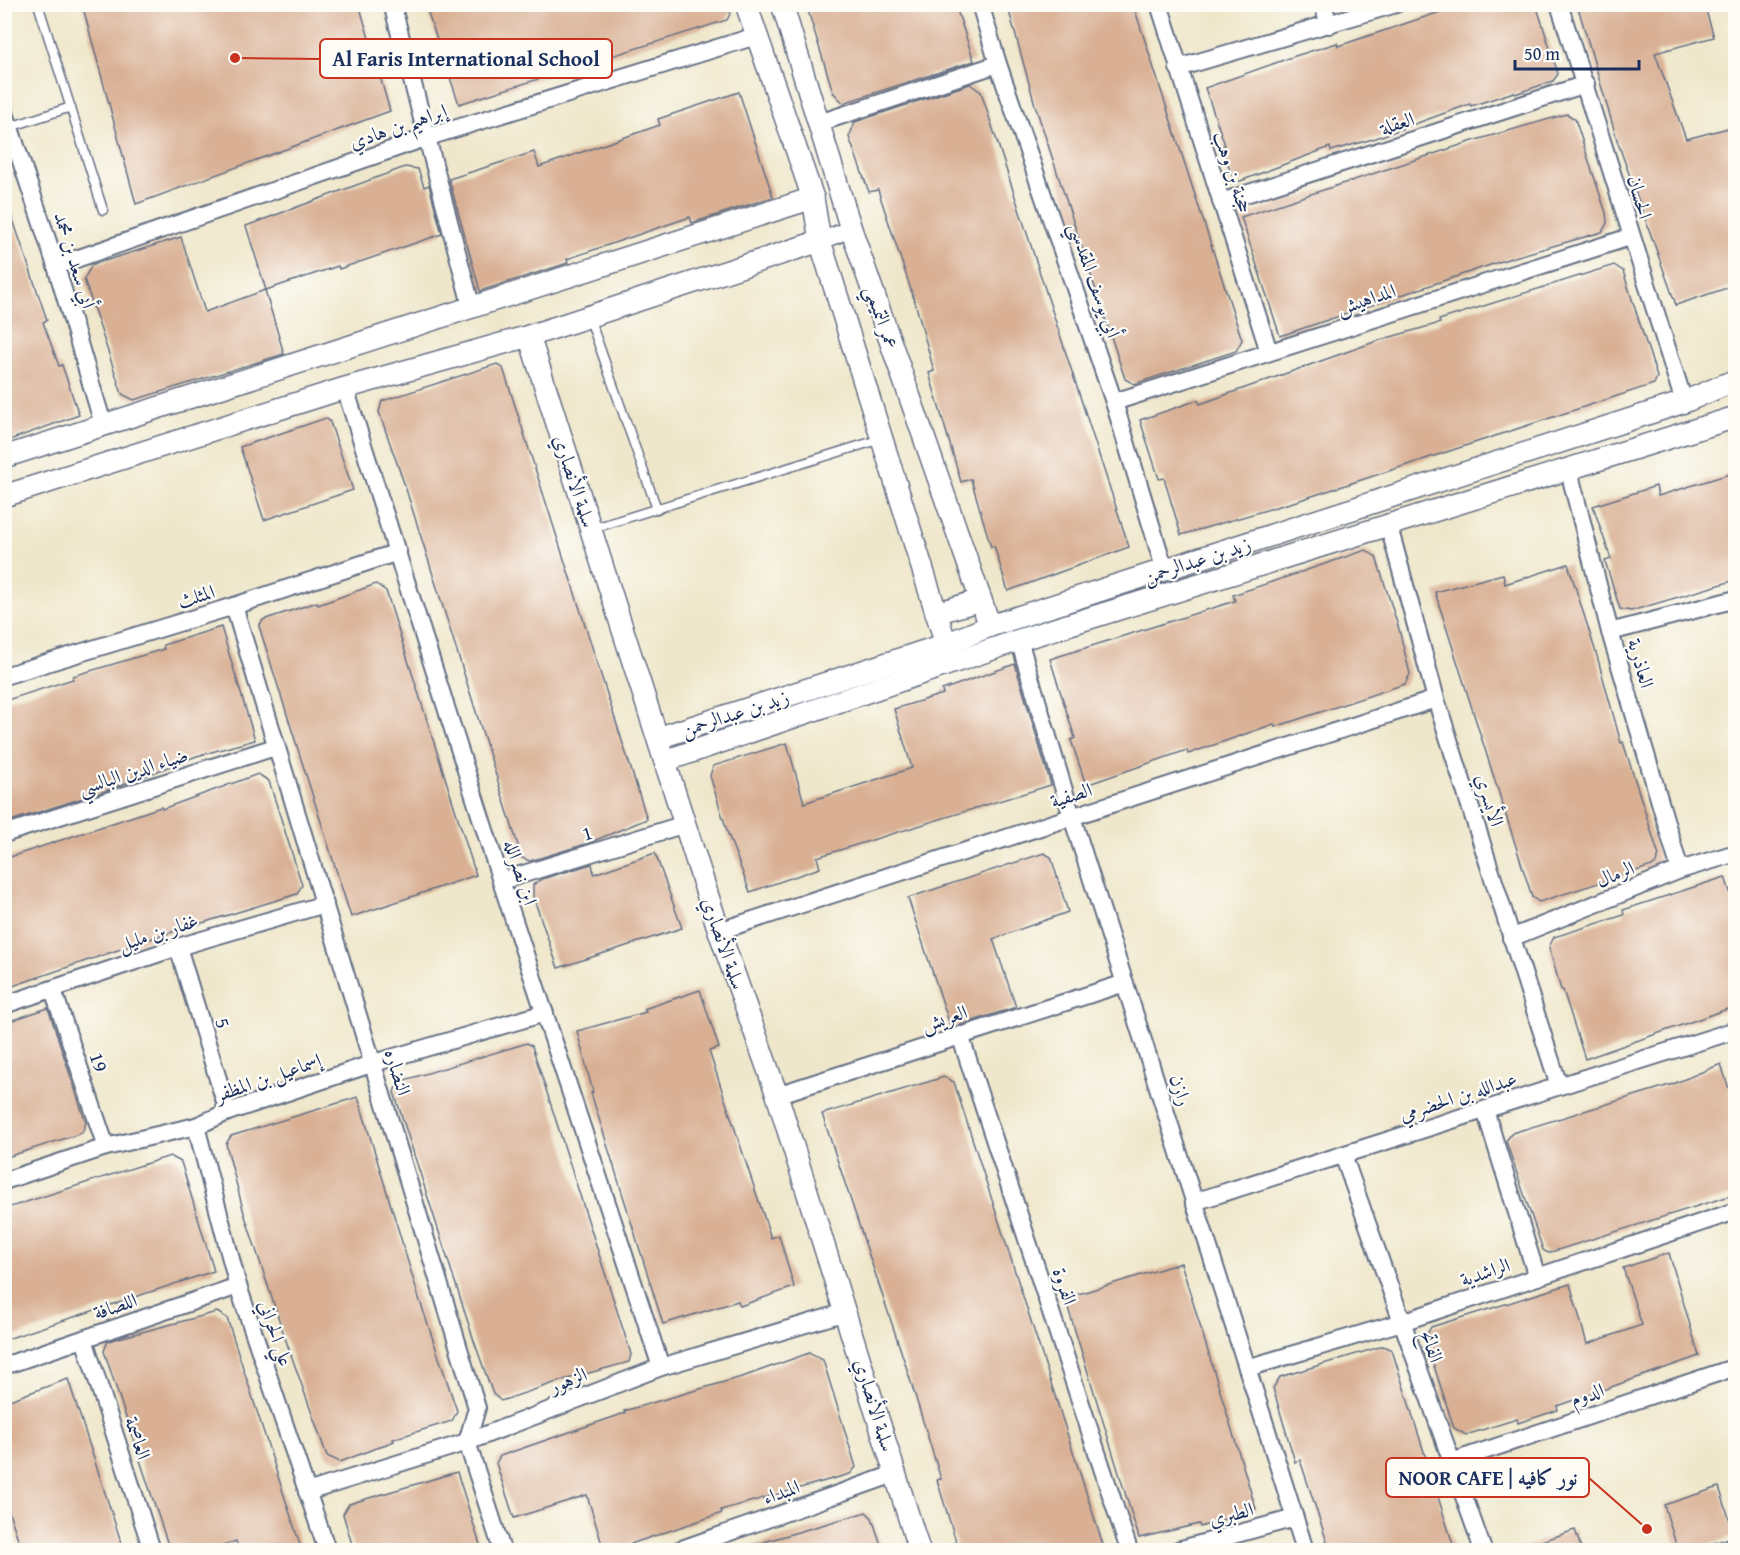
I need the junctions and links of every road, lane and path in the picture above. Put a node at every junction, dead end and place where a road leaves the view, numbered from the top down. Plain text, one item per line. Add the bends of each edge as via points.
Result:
1 (38, 4) edge
2 (392, 4) edge
3 (746, 4) edge
4 (782, 4) edge
5 (980, 4) edge
6 (1159, 4) edge
7 (1323, 4) edge
8 (1396, 4) edge
9 (1558, 4) edge
10 (1329, 25) junction
11 (756, 36) junction
12 (998, 64) junction
13 (1178, 68) junction
14 (1586, 84) junction
15 (71, 107) junction
16 (4, 110) edge
17 (819, 123) junction
18 (10, 127) junction
19 (425, 138) junction
20 (813, 198) junction
21 (1221, 202) junction
22 (103, 210) dead end
23 (851, 229) junction
24 (1630, 237) junction
25 (820, 241) junction
26 (56, 267) junction
27 (472, 309) junction
28 (589, 316) junction
29 (529, 336) junction
30 (1269, 352) junction
31 (1736, 380) edge
32 (345, 388) junction
33 (1114, 402) junction
34 (1684, 402) junction
35 (1736, 417) edge
36 (103, 424) junction
37 (882, 439) junction
38 (4, 457) edge
39 (1568, 467) junction
40 (4, 496) edge
41 (657, 509) junction
42 (1388, 523) junction
43 (591, 529) junction
44 (398, 552) junction
45 (1165, 571) junction
46 (1736, 599) edge
47 (981, 600) junction
48 (234, 606) junction
49 (936, 613) junction
50 (990, 626) junction
51 (1610, 632) junction
52 (1019, 640) junction
53 (946, 644) junction
54 (4, 676) edge
55 (1436, 699) junction
56 (658, 738) junction
57 (275, 747) junction
58 (665, 761) junction
59 (1072, 817) junction
60 (685, 824) junction
61 (4, 834) edge
62 (1736, 853) edge
63 (1680, 870) junction
64 (501, 881) junction
65 (325, 904) junction
66 (719, 931) junction
67 (1511, 938) junction
68 (178, 947) junction
69 (1125, 982) junction
70 (53, 990) junction
71 (4, 1005) edge
72 (545, 1013) junction
73 (1736, 1030) edge
74 (960, 1035) junction
75 (374, 1063) junction
76 (1559, 1086) junction
77 (777, 1095) junction
78 (1485, 1110) junction
79 (228, 1112) junction
80 (196, 1125) junction
81 (106, 1147) junction
82 (1342, 1155) junction
83 (4, 1181) edge
84 (1194, 1202) junction
85 (1736, 1210) edge
86 (1537, 1277) junction
87 (238, 1287) junction
88 (846, 1312) junction
89 (1402, 1322) junction
90 (84, 1339) junction
91 (4, 1366) edge
92 (1736, 1366) edge
93 (661, 1367) junction
94 (1247, 1368) junction
95 (467, 1442) junction
96 (1451, 1462) junction
97 (897, 1473) junction
98 (307, 1492) junction
99 (1295, 1518) junction
100 (717, 1544) edge
101 (152, 1551) edge
102 (327, 1551) edge
103 (502, 1551) edge
104 (679, 1551) edge
105 (919, 1551) edge
106 (1129, 1551) edge
107 (1178, 1551) edge
108 (1305, 1551) edge
109 (1483, 1551) edge

1 - 15 lane
2 - 19 street
3 - 11 street
4 - 17 street, عمر التميمي
5 - 12 street, أبي يوسف المقدسي
6 - 13 street, حجنة بن وهب
7 - 10 street
8 - 10 street
9 - 14 street, الحسان
10 - 13 street
11 - 19 street, إبراهيم بن هادي
11 - 20 street
12 - 17 street
12 - 33 street, أبي يوسف المقدسي
13 - 21 street, حجنة بن وهب
14 - 21 street, العقلة
14 - 24 street, الحسان
15 - 18 lane
15 - 22 lane
16 - 18 street, أبي سعد بن محمد
17 - 23 street, عمر التميمي
18 - 26 street, أبي سعد بن محمد
19 - 26 street, إبراهيم بن هادي
19 - 27 street
20 - 25 street
20 - 27 street
21 - 30 street, حجنة بن وهب
23 - 25 street
23 - 47 street, عمر التميمي
24 - 30 street, المداهيش
24 - 34 street, الحسان
25 - 28 street
25 - 37 street
26 - 36 street, أبي سعد بن محمد
27 - 36 street
28 - 29 street
28 - 41 lane
29 - 32 street
29 - 43 street, سلمة الأنصاري
30 - 33 street, المداهيش
31 - 34 street, زيد بن عبدالرحمن
32 - 40 street
32 - 44 street, ابن نصرالله
33 - 45 street, أبي يوسف المقدسي
34 - 45 street, زيد بن عبدالرحمن
35 - 39 street, زيد بن عبدالرحمن
36 - 38 street
37 - 41 lane
37 - 49 street
39 - 42 street, زيد بن عبدالرحمن
39 - 51 street, العاذرية
41 - 43 lane
42 - 52 street, زيد بن عبدالرحمن
42 - 55 street, الأيسري
43 - 56 street, سلمة الأنصاري
44 - 48 street, المثلث
44 - 64 street, ابن نصرالله
45 - 50 street, زيد بن عبدالرحمن
46 - 51 street
47 - 49 street
47 - 50 street, عمر التميمي
48 - 54 street, المثلث
48 - 57 street, النضاره
49 - 53 street
50 - 53 street, زيد بن عبدالرحمن
51 - 63 street, العاذرية
52 - 58 street, زيد بن عبدالرحمن
52 - 59 street, رازن
53 - 56 street, زيد بن عبدالرحمن
55 - 59 street, الصفية
55 - 67 street, الأيسري
56 - 58 street, سلمة الأنصاري
57 - 61 street, ضياء الدين البالسي
57 - 65 street, النضاره
58 - 60 street, سلمة الأنصاري
59 - 66 street, الصفية
59 - 69 street, رازن
60 - 64 street, 1
60 - 66 street, سلمة الأنصاري
62 - 63 street, الرمال
63 - 67 street, الرمال
64 - 72 street, ابن نصرالله
65 - 68 street, غفار بن مليل
65 - 75 street, النضاره
66 - 77 street, سلمة الأنصاري
67 - 76 street, الأيسري
68 - 70 street, غفار بن مليل
68 - 79 street, 5
69 - 74 street, العريش
69 - 84 street, رازن
70 - 71 street, غفار بن مليل
70 - 81 street, 19
72 - 75 street, إسماعيل بن المظفر
72 - 93 street, ابن نصرالله
73 - 76 street, عبدالله بن الحضرمي
74 - 77 street, العريش
74 - 106 street, الفروة
75 - 79 street, إسماعيل بن المظفر
75 - 95 street, النضاره via 477,1408
76 - 78 street, عبدالله بن الحضرمي
77 - 88 street, سلمة الأنصاري
78 - 82 street, عبدالله بن الحضرمي
78 - 86 street
79 - 80 street, إسماعيل بن المظفر
80 - 81 street, إسماعيل بن المظفر
80 - 87 street, علي الحراني
81 - 83 street, إسماعيل بن المظفر
82 - 84 street, عبدالله بن الحضرمي
82 - 89 street, الفاتح
84 - 94 street, رازن
85 - 86 street, الراشدية
86 - 89 street, الراشدية
87 - 90 street, اللصافة
87 - 98 street, علي الحراني
88 - 93 street, الزهور
88 - 97 street, سلمة الأنصاري
89 - 94 street, الراشدية
89 - 96 street, الفاتح
90 - 91 street, اللصافة
90 - 101 street, العاصمة
92 - 96 street, الدوم
93 - 95 street, الزهور
94 - 99 street, رازن
95 - 98 street, الزهور
95 - 103 street
96 - 109 street, الفاتح
97 - 100 street, المبداء
97 - 105 street, سلمة الأنصاري
98 - 102 street, علي الحراني
99 - 107 street, الطبري
99 - 108 street, رازن
100 - 104 street, المبداء

